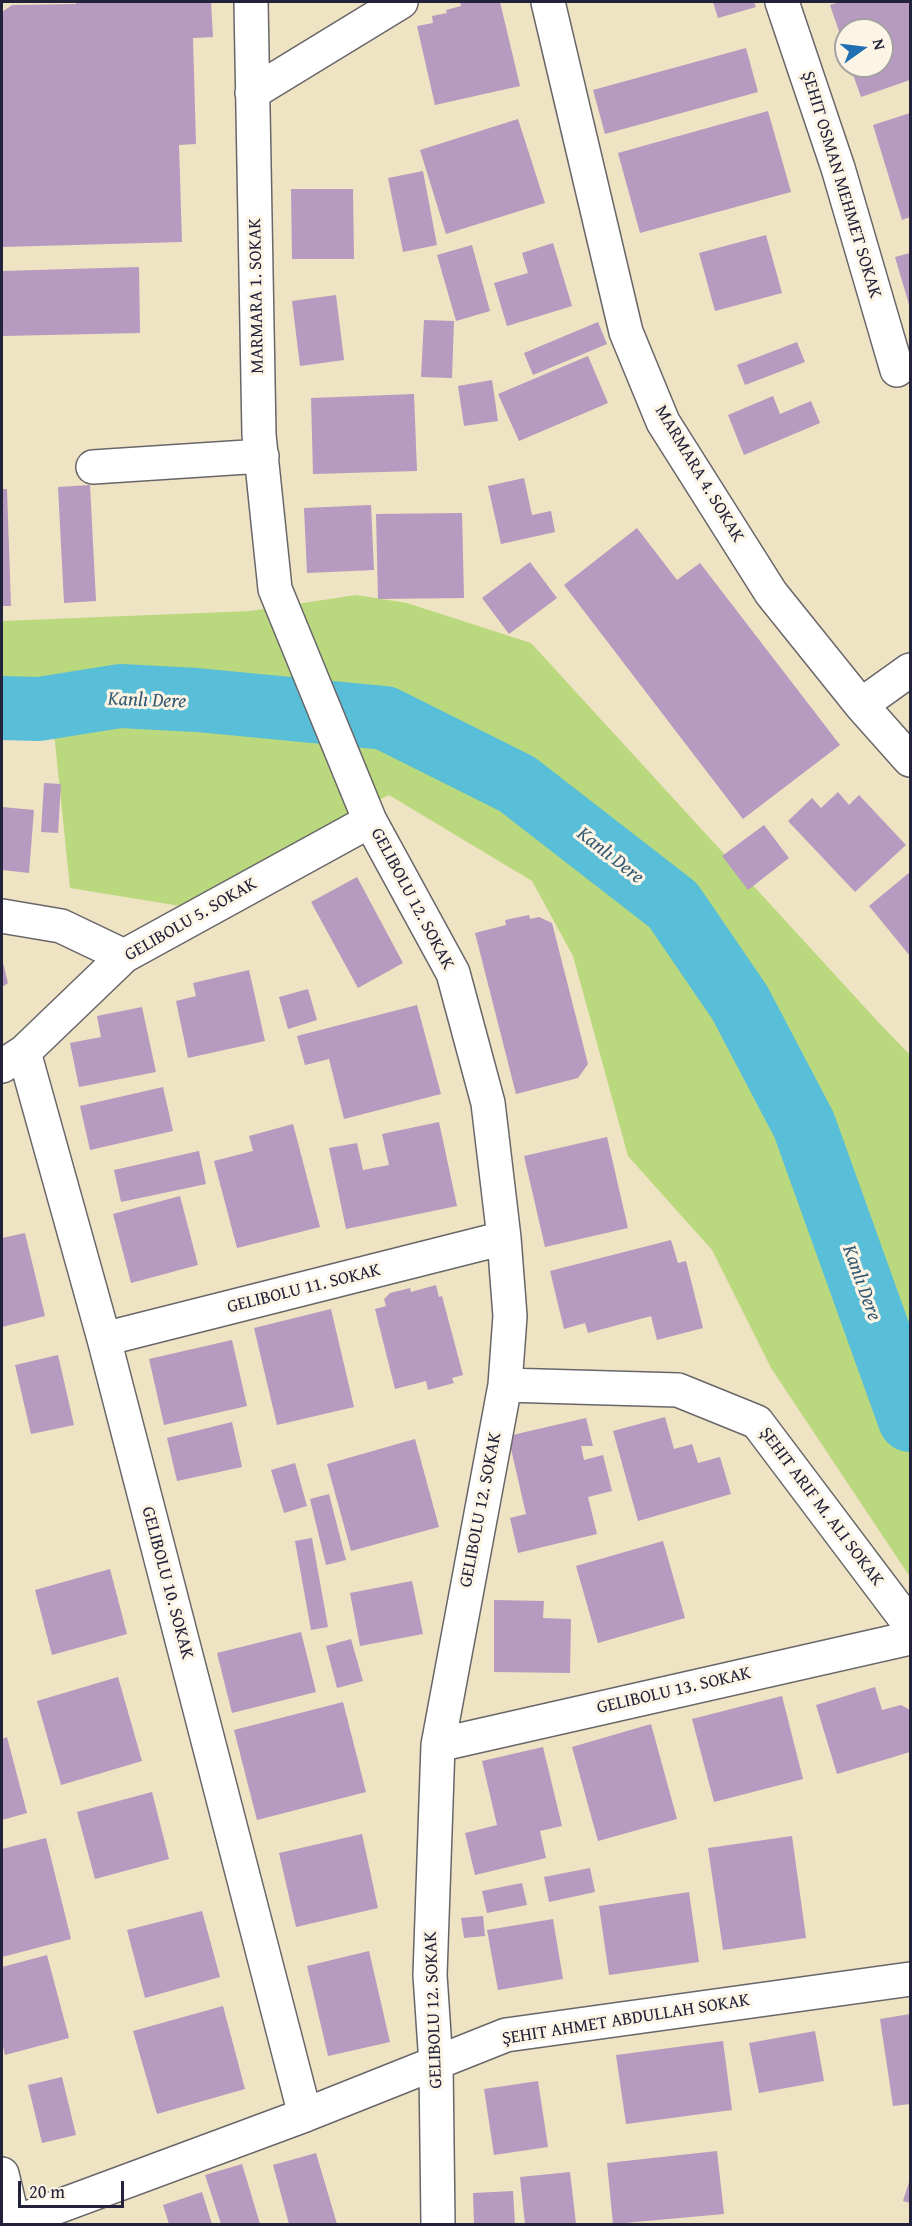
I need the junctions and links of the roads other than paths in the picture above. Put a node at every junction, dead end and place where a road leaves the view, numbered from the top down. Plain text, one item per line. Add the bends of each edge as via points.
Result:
1 (250, 2) edge
2 (401, 2) edge
3 (548, 2) edge
4 (782, 2) edge
5 (252, 93) junction
6 (897, 370) dead end
7 (262, 456) junction
8 (93, 467) dead end
9 (275, 589) joint
10 (910, 670) edge
11 (861, 705) junction
12 (910, 759) edge
13 (370, 821) junction
14 (2, 916) edge
15 (124, 956) junction
16 (13, 1059) edge
17 (504, 1238) junction
18 (104, 1339) junction
19 (505, 1384) junction
20 (910, 1625) edge
21 (910, 1638) edge
22 (438, 1745) junction
23 (910, 1979) edge
24 (436, 2064) junction
25 (305, 2115) junction
26 (2, 2174) edge
27 (14, 2224) edge
28 (438, 2224) edge

1 - 5 street, MARMARA 1. SOKAK
2 - 5 street
3 - 11 street, MARMARA 4. SOKAK via 626,332 663,422 771,593
4 - 6 street, ŞEHIT OSMAN MEHMET SOKAK via 838,168
5 - 7 street, MARMARA 1. SOKAK
7 - 8 street
7 - 9 street, MARMARA 1. SOKAK
9 - 13 street, GELIBOLU 12. SOKAK
10 - 11 street
11 - 12 street, MARMARA 4. SOKAK
13 - 15 street, GELIBOLU 5. SOKAK
13 - 17 street, GELIBOLU 12. SOKAK via 453,973 488,1102
14 - 15 street via 61,926
15 - 16 street, GELIBOLU 5. SOKAK
16 - 18 street, GELIBOLU 10. SOKAK
17 - 18 street, GELIBOLU 11. SOKAK
17 - 19 street, GELIBOLU 12. SOKAK via 510,1316
18 - 25 street, GELIBOLU 10. SOKAK
19 - 20 street, ŞEHIT ARIF M. ALI SOKAK via 678,1390 757,1422
19 - 22 street, GELIBOLU 12. SOKAK
21 - 22 street, GELIBOLU 13. SOKAK
22 - 24 street, GELIBOLU 12. SOKAK via 430,1975
23 - 24 street, ŞEHIT AHMET ABDULLAH SOKAK via 506,2035
24 - 25 street, ŞEHIT AHMET ABDULLAH SOKAK
24 - 28 street, GELIBOLU 12. SOKAK
25 - 27 street, ŞEHIT AHMET ABDULLAH SOKAK
26 - 27 street

